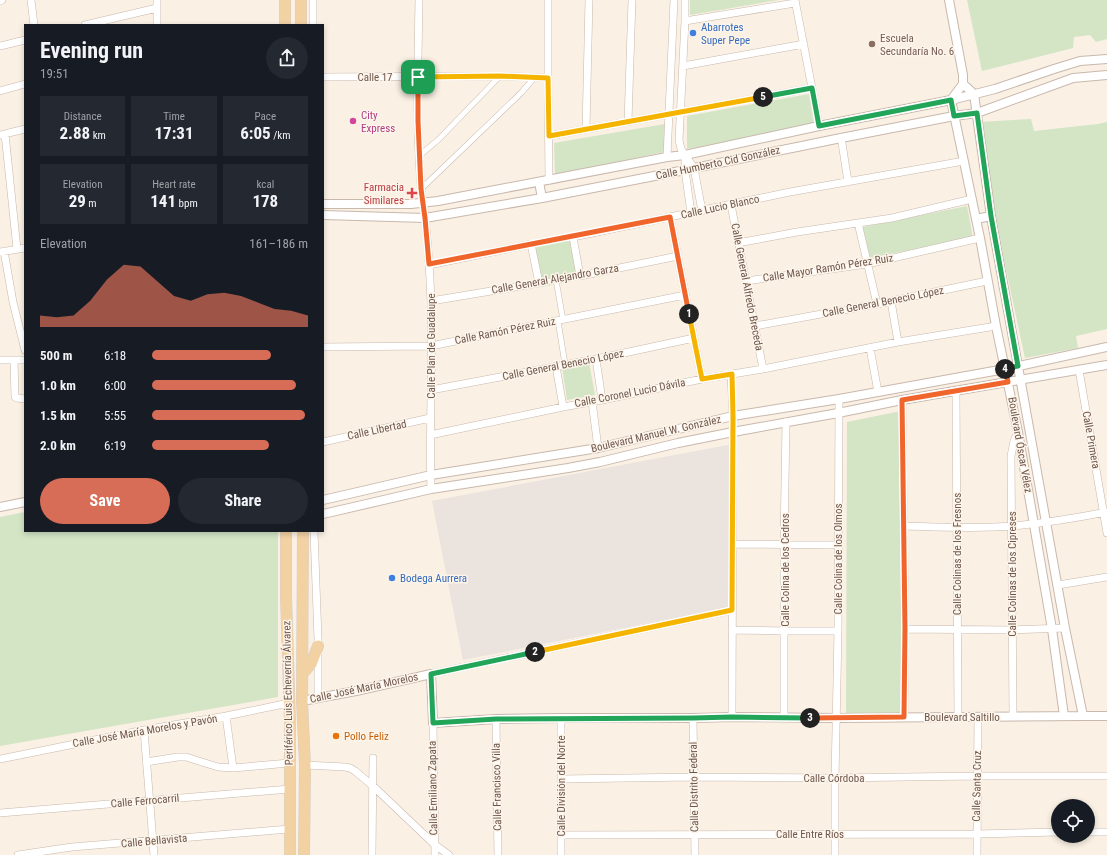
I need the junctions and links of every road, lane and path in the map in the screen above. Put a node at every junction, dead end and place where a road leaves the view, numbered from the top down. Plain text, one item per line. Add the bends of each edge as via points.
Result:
1 (31, 0) edge
2 (285, 0) edge
3 (301, 0) edge
4 (313, 0) edge
5 (419, 0) edge
6 (548, 0) edge
7 (589, 0) edge
8 (632, 0) edge
9 (674, 0) edge
10 (685, 0) edge
11 (949, 0) edge
12 (795, 2) edge
13 (157, 4) edge
14 (685, 21) junction
15 (34, 24) edge
16 (88, 24) edge
17 (157, 24) edge
18 (285, 24) edge
19 (301, 24) edge
20 (313, 24) edge
21 (24, 40) edge
22 (804, 44) junction
23 (0, 46) edge
24 (1107, 59) edge
25 (683, 66) junction
26 (1107, 75) edge
27 (500, 76) junction
28 (324, 77) edge
29 (418, 77) junction
30 (535, 78) junction
31 (548, 78) junction
32 (24, 84) edge
33 (962, 84) junction
34 (812, 88) junction
35 (0, 90) edge
36 (974, 94) junction
37 (951, 100) junction
38 (680, 112) junction
39 (977, 113) junction
40 (670, 114) junction
41 (954, 116) junction
42 (628, 122) junction
43 (819, 126) junction
44 (24, 129) edge
45 (586, 129) junction
46 (2, 134) edge
47 (549, 136) junction
48 (842, 143) dead end
49 (685, 155) junction
50 (419, 156) junction
51 (667, 157) junction
52 (964, 161) junction
53 (694, 168) junction
54 (685, 170) junction
55 (549, 180) junction
56 (539, 182) junction
57 (848, 182) junction
58 (421, 189) junction
59 (542, 198) junction
60 (972, 200) junction
61 (423, 203) junction
62 (324, 204) edge
63 (731, 205) junction
64 (702, 211) junction
65 (692, 213) junction
66 (324, 215) edge
67 (991, 216) junction
68 (670, 217) junction
69 (425, 218) junction
70 (976, 219) junction
71 (858, 223) junction
72 (573, 237) junction
73 (980, 238) junction
74 (738, 243) junction
75 (531, 244) junction
76 (21, 248) edge
77 (2, 252) edge
78 (678, 256) junction
79 (429, 264) junction
80 (867, 264) junction
81 (580, 276) junction
82 (556, 280) junction
83 (987, 280) junction
84 (746, 281) junction
85 (539, 283) junction
86 (685, 295) junction
87 (431, 301) junction
88 (891, 301) junction
89 (877, 304) junction
90 (560, 320) junction
91 (754, 326) junction
92 (996, 326) junction
93 (694, 338) junction
94 (898, 342) junction
95 (24, 346) edge
96 (431, 346) junction
97 (324, 347) edge
98 (1107, 347) edge
99 (870, 348) junction
100 (596, 359) junction
101 (0, 360) edge
102 (14, 360) junction
103 (24, 360) edge
104 (565, 364) junction
105 (1107, 365) edge
106 (556, 366) junction
107 (1018, 366) junction
108 (763, 369) junction
109 (1005, 369) junction
110 (1079, 370) junction
111 (732, 374) junction
112 (702, 379) junction
113 (1022, 380) junction
114 (1008, 382) junction
115 (431, 390) junction
116 (956, 391) junction
117 (878, 392) junction
118 (24, 399) edge
119 (839, 399) junction
120 (602, 400) junction
121 (902, 400) junction
122 (592, 401) junction
123 (563, 407) junction
124 (838, 413) junction
125 (733, 416) junction
126 (430, 418) junction
127 (786, 422) junction
128 (733, 432) junction
129 (1018, 432) junction
130 (430, 435) junction
131 (324, 442) edge
132 (598, 448) junction
133 (431, 475) junction
134 (431, 489) junction
135 (324, 500) edge
136 (24, 502) edge
137 (0, 507) edge
138 (1105, 512) edge
139 (324, 514) edge
140 (1046, 522) junction
141 (1033, 524) junction
142 (904, 526) junction
143 (1012, 526) junction
144 (957, 527) junction
145 (286, 532) edge
146 (303, 532) edge
147 (314, 532) edge
148 (1107, 533) edge
149 (733, 544) junction
150 (784, 545) junction
151 (838, 545) junction
152 (1107, 576) edge
153 (1058, 585) junction
154 (732, 610) junction
155 (905, 628) junction
156 (1065, 628) junction
157 (1052, 629) junction
158 (732, 630) junction
159 (957, 630) junction
160 (1012, 630) junction
161 (785, 631) junction
162 (838, 631) junction
163 (318, 646) junction
164 (302, 674) junction
165 (431, 674) junction
166 (318, 698) junction
167 (302, 701) junction
168 (289, 703) junction
169 (226, 716) junction
170 (1013, 716) junction
171 (1064, 716) junction
172 (1083, 716) junction
173 (1107, 716) edge
174 (732, 717) junction
175 (904, 717) junction
176 (958, 717) junction
177 (978, 717) junction
178 (561, 718) junction
179 (693, 718) junction
180 (784, 718) junction
181 (837, 718) junction
182 (496, 719) junction
183 (290, 723) junction
184 (433, 723) junction
185 (144, 730) junction
186 (373, 758) dead end
187 (0, 759) edge
188 (146, 762) junction
189 (290, 763) junction
190 (305, 765) junction
191 (233, 768) junction
192 (977, 776) junction
193 (1107, 776) edge
194 (693, 777) junction
195 (835, 778) junction
196 (561, 779) junction
197 (374, 786) junction
198 (290, 789) junction
199 (150, 800) junction
200 (0, 813) edge
201 (289, 830) junction
202 (1051, 832) edge
203 (1095, 832) edge
204 (1107, 832) edge
205 (835, 834) junction
206 (977, 834) junction
207 (562, 835) junction
208 (695, 835) junction
209 (153, 841) junction
210 (434, 844) junction
211 (18, 855) edge
212 (154, 855) edge
213 (290, 855) edge
214 (304, 855) edge
215 (372, 855) edge
216 (435, 855) edge
217 (448, 855) edge
218 (498, 855) edge
219 (561, 855) edge
220 (695, 855) edge
221 (835, 855) edge
222 (977, 855) edge

1 - 15 street
2 - 18 main road
3 - 19 main road
4 - 20 street
5 - 29 street, Calle Plan de Guadalupe
6 - 31 street
7 - 45 street
8 - 42 street
9 - 40 street
10 - 14 street
11 - 33 street via 963,75
12 - 14 street
12 - 22 street
13 - 16 street
13 - 17 street
14 - 25 street
21 - 23 street
22 - 25 street
22 - 34 street
24 - 36 street, Calle Humberto Cid González via 1054,68
25 - 38 street
26 - 39 street, Calle Humberto Cid González via 1074,78
27 - 29 street, Calle 17
27 - 30 street, Calle 17
27 - 50 street
28 - 29 street, Calle 17
29 - 50 street, Calle Plan de Guadalupe
30 - 31 street, Calle 17
30 - 58 street
31 - 47 street
32 - 35 street
33 - 36 street
33 - 37 street
34 - 38 street
34 - 43 street
36 - 37 street, Calle Humberto Cid González
36 - 39 street, Boulevard Óscar Vélez
37 - 41 street, Boulevard Óscar Vélez
37 - 43 street, Calle Humberto Cid González
38 - 40 street
38 - 49 street via 679,140
39 - 41 street, Calle Humberto Cid González
39 - 67 street, Boulevard Óscar Vélez
40 - 42 street
40 - 51 street
41 - 52 street, Boulevard Óscar Vélez
41 - 53 street, Calle Humberto Cid González
42 - 45 street
43 - 49 street, Calle Humberto Cid González
44 - 46 street
45 - 47 street
46 - 76 street
47 - 55 street
48 - 57 street
49 - 51 street, Calle Humberto Cid González
49 - 53 street
49 - 54 street
50 - 58 street, Calle Plan de Guadalupe
51 - 55 street, Calle Humberto Cid González
52 - 57 street, Calle Lucio Blanco
52 - 60 street, Boulevard Óscar Vélez
53 - 54 street, Calle Humberto Cid González
53 - 64 street
54 - 59 street, Calle Humberto Cid González
54 - 65 street
55 - 56 street, Calle Humberto Cid González
56 - 59 street
56 - 61 street, Calle Humberto Cid González
57 - 63 street, Calle Lucio Blanco
58 - 61 street, Calle Plan de Guadalupe
59 - 69 street, Calle Humberto Cid González
60 - 70 street, Boulevard Óscar Vélez
60 - 71 street
61 - 62 street, Calle Humberto Cid González
61 - 69 street, Calle Plan de Guadalupe
63 - 64 street, Calle Lucio Blanco
63 - 74 street, Calle General Alfredo Breceda
64 - 65 street, Calle Lucio Blanco
65 - 68 street, Calle Lucio Blanco
66 - 69 street, Calle Humberto Cid González
67 - 70 street
67 - 107 street, Boulevard Óscar Vélez
68 - 72 street, Calle Lucio Blanco
68 - 78 street
69 - 79 street, Calle Plan de Guadalupe
70 - 73 street, Boulevard Óscar Vélez
71 - 74 street
71 - 80 street
72 - 75 street, Calle Lucio Blanco
72 - 81 street
73 - 80 street, Calle Mayor Ramón Pérez Ruiz
73 - 83 street, Boulevard Óscar Vélez
74 - 84 street, Calle General Alfredo Breceda
75 - 79 street, Calle Lucio Blanco
75 - 85 street
76 - 77 street
77 - 95 street
78 - 81 street, Calle General Alejandro Garza
78 - 86 street
79 - 87 street, Calle Plan de Guadalupe
80 - 84 street, Calle Mayor Ramón Pérez Ruiz
80 - 89 street
81 - 82 street, Calle General Alejandro Garza
82 - 85 street, Calle General Alejandro Garza
82 - 90 street
83 - 88 street, Calle General Benecio López
83 - 92 street, Boulevard Óscar Vélez
84 - 91 street, Calle General Alfredo Breceda
85 - 87 street, Calle General Alejandro Garza
86 - 90 street, Calle Ramón Pérez Ruiz
86 - 93 street
87 - 96 street, Calle Plan de Guadalupe
88 - 89 street, Calle General Benecio López
88 - 94 street
89 - 91 street, Calle General Benecio López
90 - 96 street, Calle Ramón Pérez Ruiz
90 - 104 street
91 - 108 street, Calle General Alfredo Breceda
92 - 94 street, Calle Coronel Lucio Dávila
92 - 109 street, Boulevard Óscar Vélez
93 - 100 street, Calle General Benecio López
93 - 112 street
94 - 99 street, Calle Coronel Lucio Dávila
96 - 97 street, Calle Ramón Pérez Ruiz
96 - 115 street, Calle Plan de Guadalupe
98 - 107 street, Boulevard Manuel W. González
99 - 108 street, Calle Coronel Lucio Dávila
99 - 117 street
100 - 104 street, Calle General Benecio López
100 - 120 street
101 - 102 street
102 - 103 street
102 - 118 street via 15,395
104 - 106 street, Calle General Benecio López
105 - 110 street, Boulevard Manuel W. González
106 - 115 street, Calle General Benecio López
106 - 123 street
107 - 109 street, Boulevard Manuel W. González
107 - 113 street, Boulevard Óscar Vélez
108 - 111 street, Calle Coronel Lucio Dávila
109 - 114 street, Boulevard Óscar Vélez
109 - 117 street, Boulevard Manuel W. González
110 - 113 street, Boulevard Manuel W. González
110 - 138 street, Calle Primera
111 - 112 street, Calle Coronel Lucio Dávila
111 - 125 street
112 - 120 street, Calle Coronel Lucio Dávila
113 - 114 street, Boulevard Manuel W. González
113 - 140 street, Boulevard Óscar Vélez
114 - 116 street, Boulevard Manuel W. González
114 - 129 street, Boulevard Óscar Vélez
115 - 126 street, Calle Plan de Guadalupe
116 - 121 street, Boulevard Manuel W. González
116 - 144 street, Calle Colinas de los Fresnos
117 - 119 street, Boulevard Manuel W. González
119 - 124 street, Calle Colina de los Olmos
119 - 125 street, Boulevard Manuel W. González
120 - 122 street, Calle Coronel Lucio Dávila
121 - 124 street, Boulevard Manuel W. González
121 - 142 street
122 - 123 street, Calle Coronel Lucio Dávila
122 - 132 street
123 - 130 street, Calle Coronel Lucio Dávila
124 - 127 street, Boulevard Manuel W. González
124 - 151 street, Calle Colina de los Olmos
125 - 128 street
125 - 132 street, Boulevard Manuel W. González
126 - 130 street, Calle Plan de Guadalupe
126 - 131 street, Calle Libertad
127 - 128 street, Boulevard Manuel W. González
127 - 150 street, Calle Colina de los Cedros
128 - 134 street, Boulevard Manuel W. González via 600,462
128 - 149 street
129 - 141 street, Boulevard Óscar Vélez
129 - 143 street, Calle Colinas de los Cipreses via 1011,456
130 - 133 street, Calle Plan de Guadalupe
132 - 133 street, Boulevard Manuel W. González
133 - 134 street, Calle Plan de Guadalupe
133 - 135 street, Boulevard Manuel W. González
134 - 139 street, Boulevard Manuel W. González
136 - 137 street
138 - 140 street
138 - 148 street, Calle Primera
140 - 141 street
140 - 153 street, Boulevard Óscar Vélez
141 - 143 street
141 - 157 street, Boulevard Óscar Vélez
142 - 144 street
142 - 155 street
143 - 144 street
143 - 160 street, Calle Colinas de los Cipreses
144 - 159 street, Calle Colinas de los Fresnos
145 - 168 main road, Periférico Luis Echeverría Álvarez
146 - 164 main road, Periférico Luis Echeverría Álvarez
147 - 163 street
149 - 150 street
149 - 154 street
150 - 151 street
150 - 161 street, Calle Colina de los Cedros
151 - 162 street, Calle Colina de los Olmos
152 - 153 street
153 - 156 street, Boulevard Óscar Vélez
154 - 158 street
154 - 165 street, Calle José María Morelos
155 - 159 street
155 - 175 street
156 - 157 street
156 - 172 street, Boulevard Óscar Vélez
157 - 160 street
157 - 171 street, Boulevard Óscar Vélez
158 - 161 street
158 - 174 street
159 - 160 street
159 - 176 street, Calle Colinas de los Fresnos
160 - 170 street, Calle Colinas de los Cipreses
161 - 162 street
161 - 180 street, Calle Colina de los Cedros
162 - 181 street, Calle Colina de los Olmos
163 - 164 main road via 311,664
163 - 166 street
164 - 167 main road, Periférico Luis Echeverría Álvarez
165 - 166 street, Calle José María Morelos
165 - 184 street, Calle Emiliano Zapata
166 - 167 street, Calle José María Morelos
167 - 190 main road, Periférico Luis Echeverría Álvarez
168 - 169 street, Calle José María Morelos y Pavón
168 - 183 main road, Periférico Luis Echeverría Álvarez
169 - 185 street, Calle José María Morelos y Pavón
169 - 191 street
170 - 171 street, Boulevard Saltillo
170 - 177 street, Boulevard Saltillo
171 - 172 street, Boulevard Saltillo
172 - 173 street, Boulevard Saltillo
174 - 179 street, Boulevard Saltillo
174 - 180 street, Boulevard Saltillo
175 - 176 street, Boulevard Saltillo
175 - 181 street, Boulevard Saltillo
176 - 177 street, Boulevard Saltillo
177 - 192 street, Calle Santa Cruz
178 - 179 street, Boulevard Saltillo
178 - 182 street, Boulevard Saltillo
178 - 196 street, Calle División del Norte
179 - 194 street, Calle Distrito Federal
180 - 181 street, Boulevard Saltillo
181 - 195 street, Calle Colina de los Olmos
182 - 184 street, Boulevard Saltillo
182 - 218 street, Calle Francisco Villa
183 - 189 main road, Periférico Luis Echeverría Álvarez
183 - 190 main road via 295,736 297,758 300,764
184 - 210 street, Calle Emiliano Zapata
185 - 187 street, Calle José María Morelos y Pavón
185 - 188 street
186 - 197 street
188 - 191 street via 186,757 218,767
188 - 199 street
189 - 191 street
189 - 198 main road, Periférico Luis Echeverría Álvarez
190 - 197 street via 350,768
190 - 214 main road, Periférico Luis Echeverría Álvarez
192 - 193 street, Calle Córdoba
192 - 195 street, Calle Córdoba
192 - 206 street, Calle Santa Cruz
194 - 195 street, Calle Córdoba
194 - 196 street, Calle Córdoba
194 - 208 street, Calle Distrito Federal
195 - 205 street, Calle Colina de los Olmos
196 - 207 street, Calle División del Norte
197 - 210 street
197 - 215 street
198 - 199 street, Calle Ferrocarril
198 - 201 main road, Periférico Luis Echeverría Álvarez
199 - 200 street, Calle Ferrocarril
199 - 209 street
201 - 209 street, Calle Bellavista
201 - 213 main road, Periférico Luis Echeverría Álvarez
202 - 206 street, Calle Entre Ríos
203 - 204 street
205 - 206 street, Calle Entre Ríos
205 - 208 street, Calle Entre Ríos
205 - 221 street, Calle Colina de los Olmos
206 - 222 street, Calle Santa Cruz
207 - 208 street, Calle Entre Ríos
207 - 219 street, Calle División del Norte
208 - 220 street, Calle Distrito Federal
209 - 211 street, Calle Bellavista
209 - 212 street
210 - 216 street, Calle Emiliano Zapata
210 - 217 street

